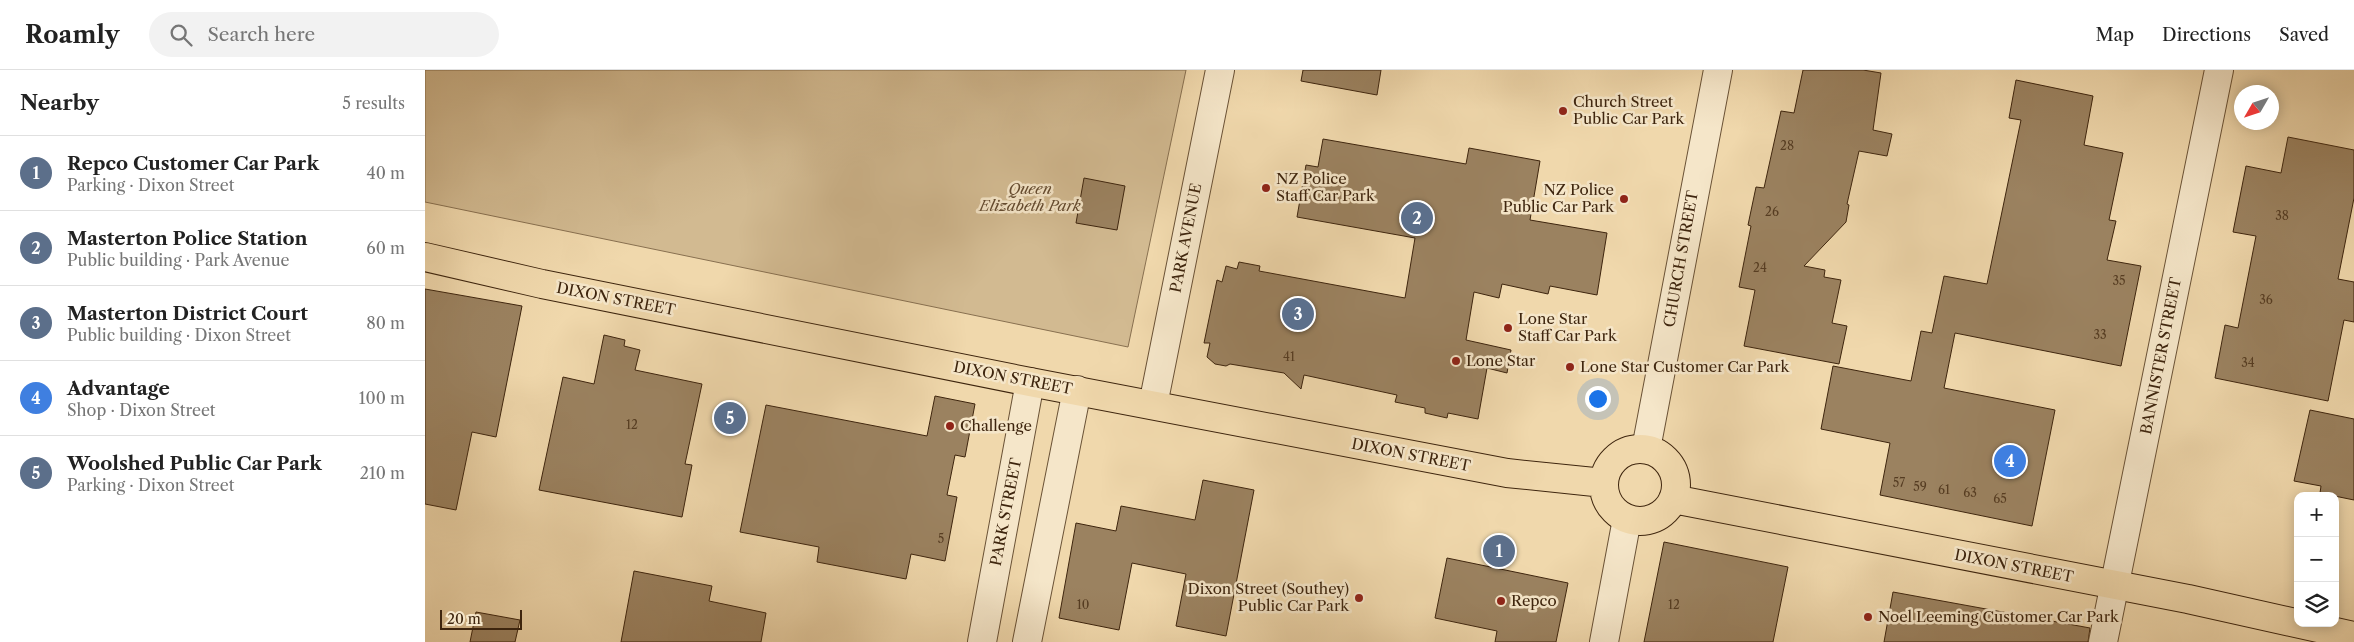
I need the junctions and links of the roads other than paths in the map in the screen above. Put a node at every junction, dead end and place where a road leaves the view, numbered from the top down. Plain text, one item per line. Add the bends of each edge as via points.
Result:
1 (1220, 70) edge
2 (1718, 70) edge
3 (2219, 70) edge
4 (425, 257) edge
5 (1030, 382) junction
6 (1077, 390) junction
7 (1153, 405) junction
8 (1646, 449) junction
9 (1604, 483) junction
10 (1673, 499) junction
11 (1627, 519) junction
12 (2115, 585) junction
13 (2354, 636) edge
14 (981, 642) edge
15 (1027, 642) edge
16 (1603, 642) edge
17 (2103, 642) edge

1 - 7 street, PARK AVENUE
2 - 8 street, CHURCH STREET
3 - 12 street, BANNISTER STREET
4 - 5 main road, DIXON STREET via 542,284
5 - 6 main road, DIXON STREET
5 - 14 street, PARK STREET
6 - 7 main road, DIXON STREET
6 - 15 street
7 - 9 main road, DIXON STREET via 1507,473
8 - 9 main road via 1618,456 1607,469
8 - 10 main road via 1659,454 1670,465 1676,486
9 - 11 main road via 1606,497 1614,510
10 - 11 main road via 1666,510 1653,518
10 - 12 main road, DIXON STREET
11 - 16 street
12 - 13 main road, DIXON STREET
12 - 17 street, BANNISTER STREET

